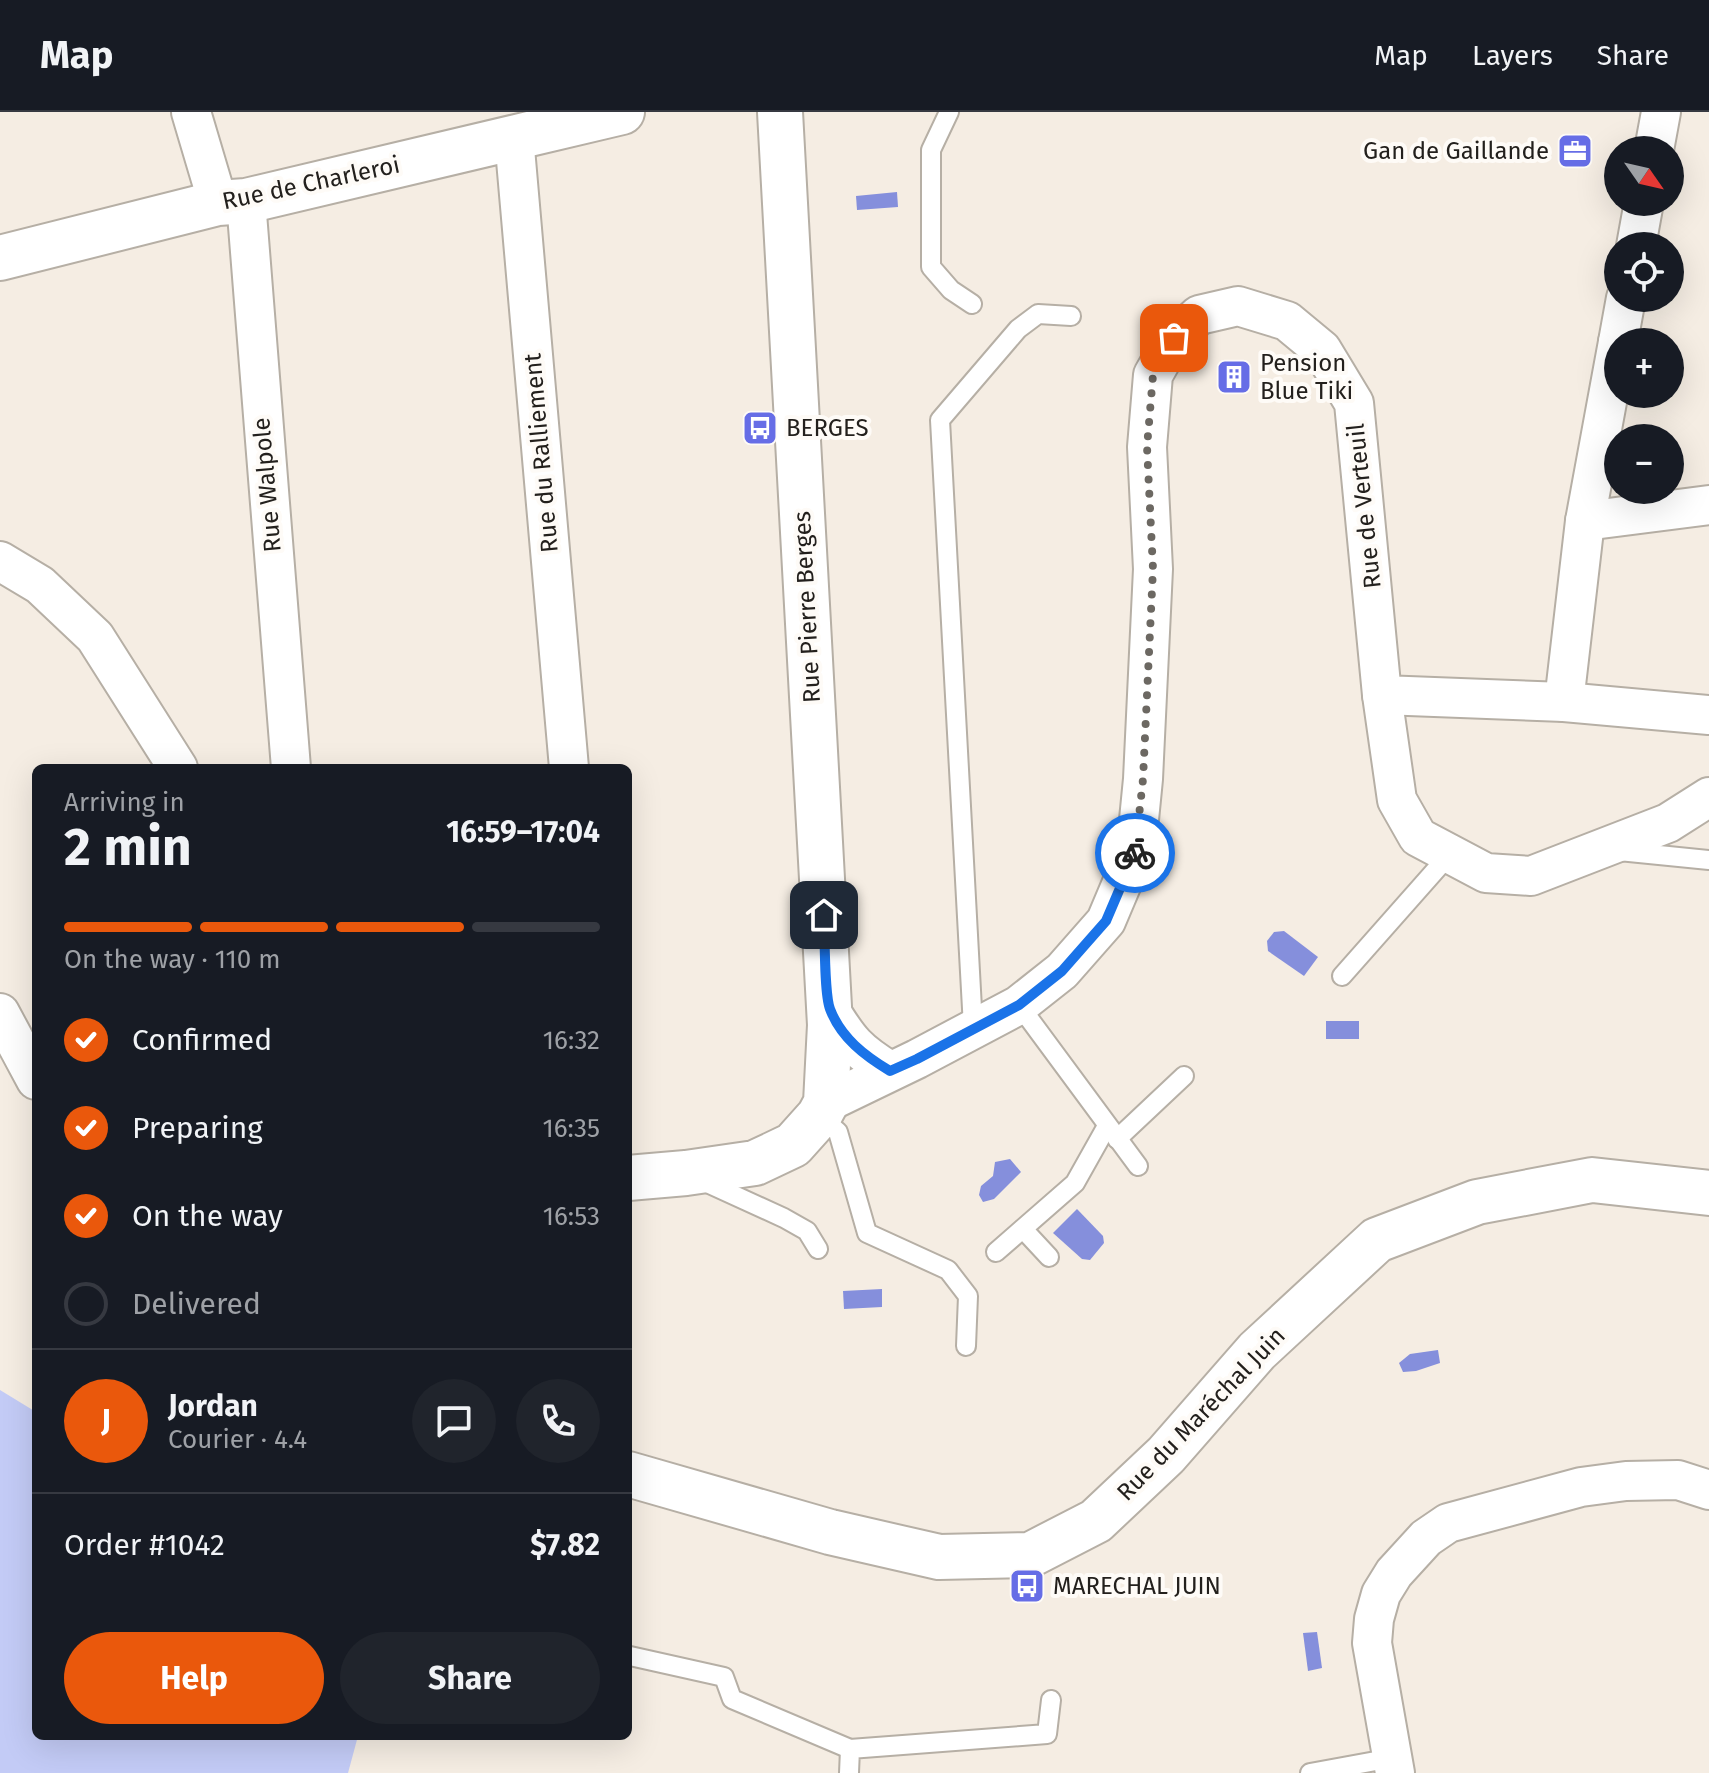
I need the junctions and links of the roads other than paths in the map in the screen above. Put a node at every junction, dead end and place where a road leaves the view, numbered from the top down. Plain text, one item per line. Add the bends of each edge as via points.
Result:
1 (191, 112) edge
2 (622, 112) edge
3 (780, 112) edge
4 (949, 112) edge
5 (1661, 112) edge
6 (1657, 136) edge
7 (514, 137) junction
8 (232, 202) junction
9 (0, 258) edge
10 (972, 304) dead end
11 (1071, 316) dead end
12 (1606, 408) edge
13 (1709, 505) edge
14 (1585, 521) junction
15 (0, 561) edge
16 (1382, 695) junction
17 (1564, 702) junction
18 (1709, 715) edge
19 (175, 764) edge
20 (291, 764) edge
21 (569, 764) edge
22 (1709, 797) edge
23 (1600, 849) junction
24 (1449, 855) junction
25 (1709, 860) edge
26 (1342, 976) dead end
27 (1019, 1005) junction
28 (829, 1008) junction
29 (0, 1013) edge
30 (973, 1027) junction
31 (890, 1071) junction
32 (32, 1073) edge
33 (1184, 1076) dead end
34 (822, 1109) junction
35 (1112, 1132) junction
36 (1138, 1166) dead end
37 (686, 1173) junction
38 (632, 1178) edge
39 (1709, 1193) edge
40 (1023, 1229) junction
41 (818, 1249) dead end
42 (996, 1252) dead end
43 (1049, 1257) dead end
44 (966, 1346) dead end
45 (632, 1475) edge
46 (1709, 1490) edge
47 (632, 1656) edge
48 (1051, 1700) dead end
49 (850, 1749) junction
50 (1394, 1766) edge
51 (849, 1773) edge
52 (1310, 1773) edge

1 - 8 street, Rue Walpole
2 - 7 street, Rue de Charleroi
3 - 28 street, Rue Pierre Berges
4 - 10 lane via 931,150 931,267
5 - 6 street
7 - 8 street, Rue de Charleroi
7 - 21 street, Rue du Ralliement
8 - 9 street, Rue de Charleroi
8 - 20 street, Rue Walpole
11 - 30 lane via 1038,314 1018,329 940,420
12 - 14 street
13 - 14 street
14 - 17 street
15 - 19 street via 40,585 95,637
16 - 17 street
16 - 24 street, Rue de Verteuil via 1397,800 1418,837
16 - 27 street, Rue de Verteuil via 1354,403 1322,350 1287,321 1238,306 1199,315 1174,338 1153,375 1147,447 1153,569 1136,850 1106,921 1062,971
17 - 18 street
22 - 23 street, Rue de Verteuil via 1668,823
23 - 24 street, Rue de Verteuil via 1531,876 1486,873
23 - 25 lane
24 - 26 lane
27 - 30 street, Rue de Verteuil
27 - 35 lane
28 - 31 street via 849,1042
28 - 34 street, Rue Pierre Berges
29 - 32 street
30 - 31 street, Rue de Verteuil
31 - 34 street, Rue de Verteuil
33 - 35 lane
34 - 37 street, Rue de Verteuil via 793,1145 755,1163
34 - 44 lane via 838,1132 867,1233 948,1270 968,1296
35 - 36 lane
35 - 40 lane via 1075,1183
37 - 38 street, Rue de Verteuil
37 - 41 lane via 807,1231
39 - 45 street, Rue du Maréchal Juin via 1592,1180 1477,1202 1377,1240 1257,1351 1166,1455 1096,1521 1030,1555 939,1557
40 - 42 lane
40 - 43 lane
46 - 50 street via 1678,1480 1581,1487 1448,1523 1426,1538 1394,1573 1374,1619 1372,1643
47 - 49 lane via 724,1677 732,1699
48 - 49 lane via 1047,1734
49 - 51 lane
50 - 52 lane

